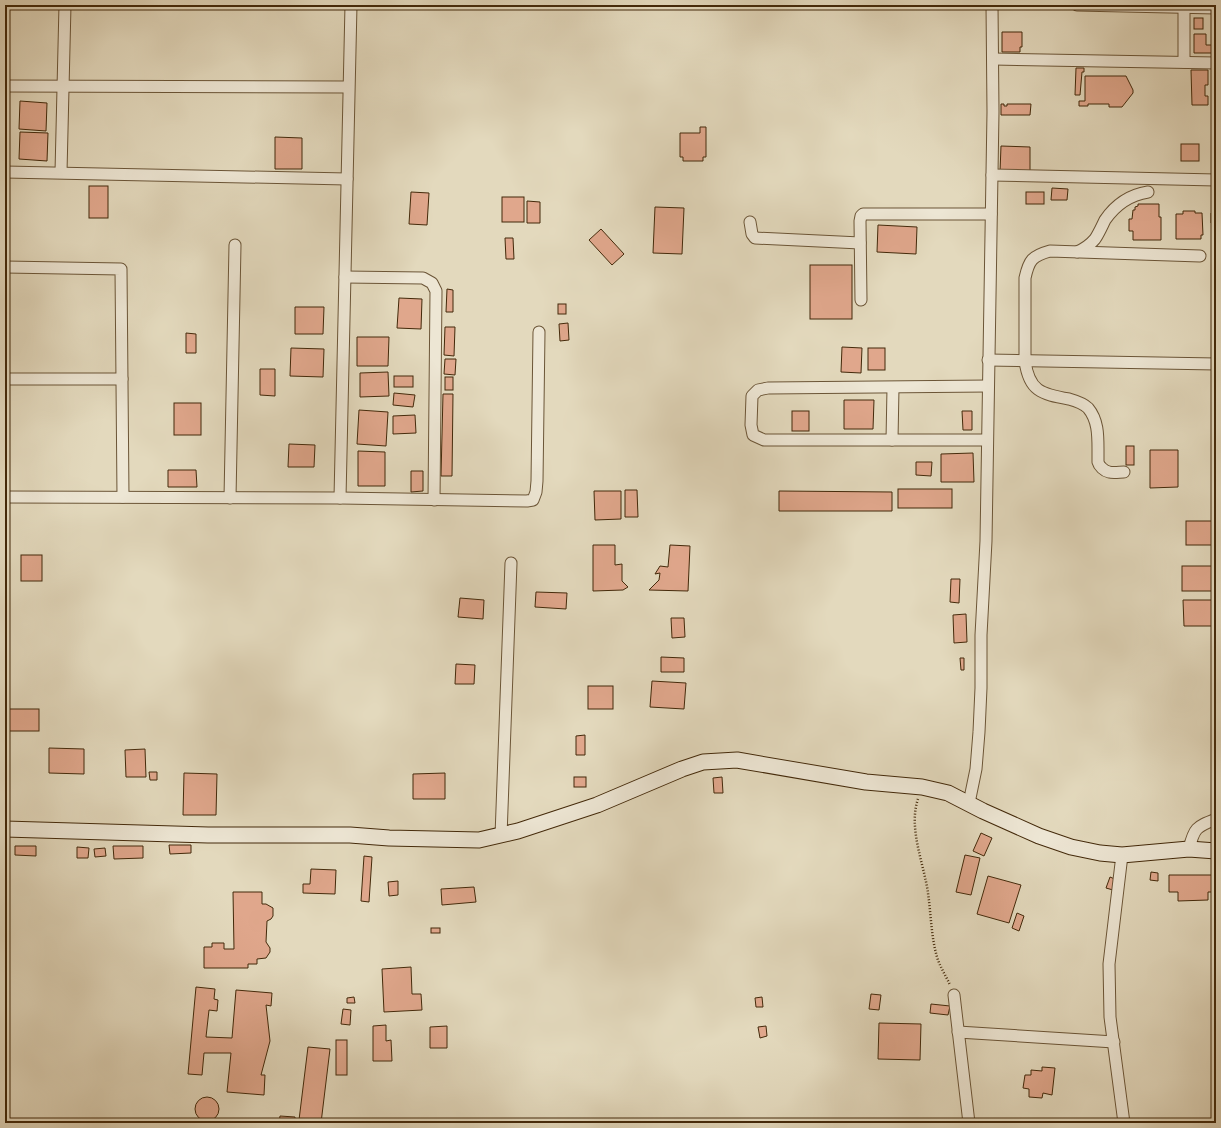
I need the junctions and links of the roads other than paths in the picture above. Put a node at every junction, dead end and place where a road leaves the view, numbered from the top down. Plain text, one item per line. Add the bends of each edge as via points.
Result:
1 (65, 5) edge
2 (351, 5) edge
3 (992, 5) edge
4 (1077, 5) edge
5 (1184, 7) junction
6 (1216, 8) edge
7 (993, 59) junction
8 (1184, 62) junction
9 (1216, 63) edge
10 (5, 86) edge
11 (63, 86) junction
12 (348, 86) junction
13 (5, 172) edge
14 (61, 172) junction
15 (992, 175) junction
16 (347, 179) junction
17 (1216, 180) edge
18 (1148, 192) dead end
19 (991, 214) junction
20 (750, 222) dead end
21 (860, 243) junction
22 (235, 245) dead end
23 (1077, 252) junction
24 (1200, 256) dead end
25 (5, 267) edge
26 (345, 277) junction
27 (861, 300) dead end
28 (539, 332) dead end
29 (988, 360) junction
30 (1025, 361) junction
31 (1216, 364) edge
32 (5, 379) edge
33 (122, 379) junction
34 (988, 386) junction
35 (893, 388) junction
36 (892, 440) junction
37 (988, 440) junction
38 (1124, 472) dead end
39 (5, 497) edge
40 (123, 497) junction
41 (230, 498) junction
42 (340, 498) junction
43 (434, 500) junction
44 (511, 563) dead end
45 (969, 803) junction
46 (1216, 819) edge
47 (5, 829) edge
48 (500, 836) junction
49 (1189, 849) junction
50 (1216, 851) edge
51 (1122, 855) junction
52 (954, 995) road end
53 (958, 1032) junction
54 (1114, 1042) junction
55 (968, 1123) edge
56 (1124, 1123) edge

1 - 11 street
2 - 12 street
3 - 7 street
4 - 5 street
5 - 6 street
5 - 8 street
7 - 8 street
7 - 15 street
8 - 9 street
10 - 11 street
11 - 12 street
11 - 14 street
12 - 16 street
13 - 14 street
14 - 16 street
15 - 17 street
15 - 19 street
16 - 26 street
18 - 23 street via 1125,199 1106,219 1095,239
19 - 21 street via 863,214 860,221
19 - 29 street
20 - 21 street via 755,238
21 - 27 street
22 - 41 street
23 - 24 street
23 - 30 street via 1050,251 1039,254 1028,266 1025,278
25 - 33 street via 121,269
26 - 42 street
26 - 43 street via 423,278 432,283 436,291
28 - 43 street via 537,480 533,500
29 - 30 street
29 - 34 street
30 - 31 street
30 - 38 street via 1030,382 1037,389 1077,401 1087,407 1096,425 1098,463 1108,472
32 - 33 street
33 - 40 street
34 - 35 street
34 - 37 street
35 - 36 street
35 - 36 street via 758,390 752,396 750,425 753,435 764,440
36 - 37 street
37 - 45 street via 980,725 976,769
39 - 40 street
40 - 41 street
41 - 42 street
42 - 43 street
44 - 48 street
45 - 48 street via 948,793 922,787 866,782 737,760 703,762 597,805
45 - 51 street via 1039,836 1071,847
46 - 49 street via 1195,829
47 - 48 street via 208,835 350,835 479,840
49 - 50 street
49 - 51 street
51 - 54 street via 1109,964 1110,1017
52 - 53 street
53 - 54 street
53 - 55 street
54 - 56 street

